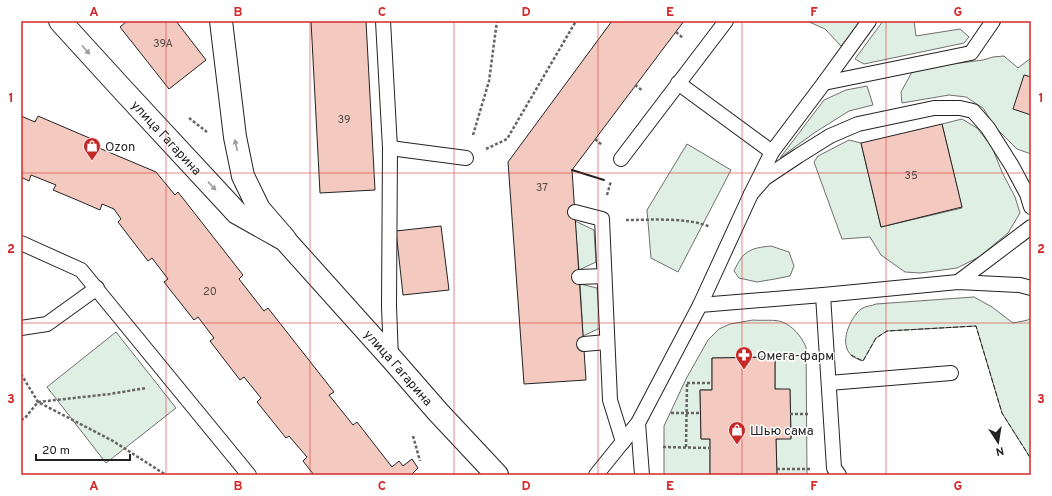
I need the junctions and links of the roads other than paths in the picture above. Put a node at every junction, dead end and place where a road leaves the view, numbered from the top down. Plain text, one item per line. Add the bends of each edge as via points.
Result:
1 (60, 21) edge
2 (221, 21) edge
3 (383, 21) edge
4 (726, 21) edge
5 (869, 21) edge
6 (992, 21) edge
7 (678, 83) junction
8 (824, 83) junction
9 (390, 148) junction
10 (772, 152) junction
11 (466, 158) road end
12 (621, 159) road end
13 (751, 194) junction
14 (1031, 207) edge
15 (575, 212) dead end
16 (1031, 227) edge
17 (285, 240) junction
18 (21, 243) edge
19 (604, 276) junction
20 (579, 277) dead end
21 (958, 282) junction
22 (97, 288) junction
23 (1031, 288) edge
24 (823, 295) junction
25 (700, 305) junction
26 (21, 328) edge
27 (608, 342) junction
28 (584, 344) dead end
29 (391, 358) junction
30 (951, 373) dead end
31 (829, 382) junction
32 (638, 423) junction
33 (622, 442) junction
34 (250, 475) edge
35 (497, 475) edge
36 (596, 475) edge
37 (642, 475) edge
38 (839, 475) edge

1 -> 17 main road, улица Гагарина via 237,213
17 -> 2 main road, улица Гагарина via 260,209 243,176 235,137
3 - 9 lane
4 - 7 lane
5 - 8 lane
6 - 8 lane via 971,53
7 - 10 lane
7 - 12 lane
8 - 10 lane
9 - 11 lane
9 - 29 lane
10 - 13 lane
13 - 14 lane via 765,178 798,156 830,136 858,124 934,108 960,108 973,111 988,128 1012,166
13 - 25 lane
15 - 19 lane via 602,219
16 - 21 lane
17 - 29 main road, улица Гагарина
18 - 22 lane via 81,270
19 - 20 lane
19 - 27 lane
21 - 23 lane via 1020,285
21 - 24 lane
22 - 26 lane via 47,324
22 - 34 lane
24 - 25 lane
24 - 31 lane
25 - 32 lane
27 - 28 lane
27 - 33 lane via 610,400
29 - 35 main road, улица Гагарина
30 - 31 lane
31 - 38 lane via 834,468
32 - 33 lane
32 - 37 lane
33 - 36 lane

